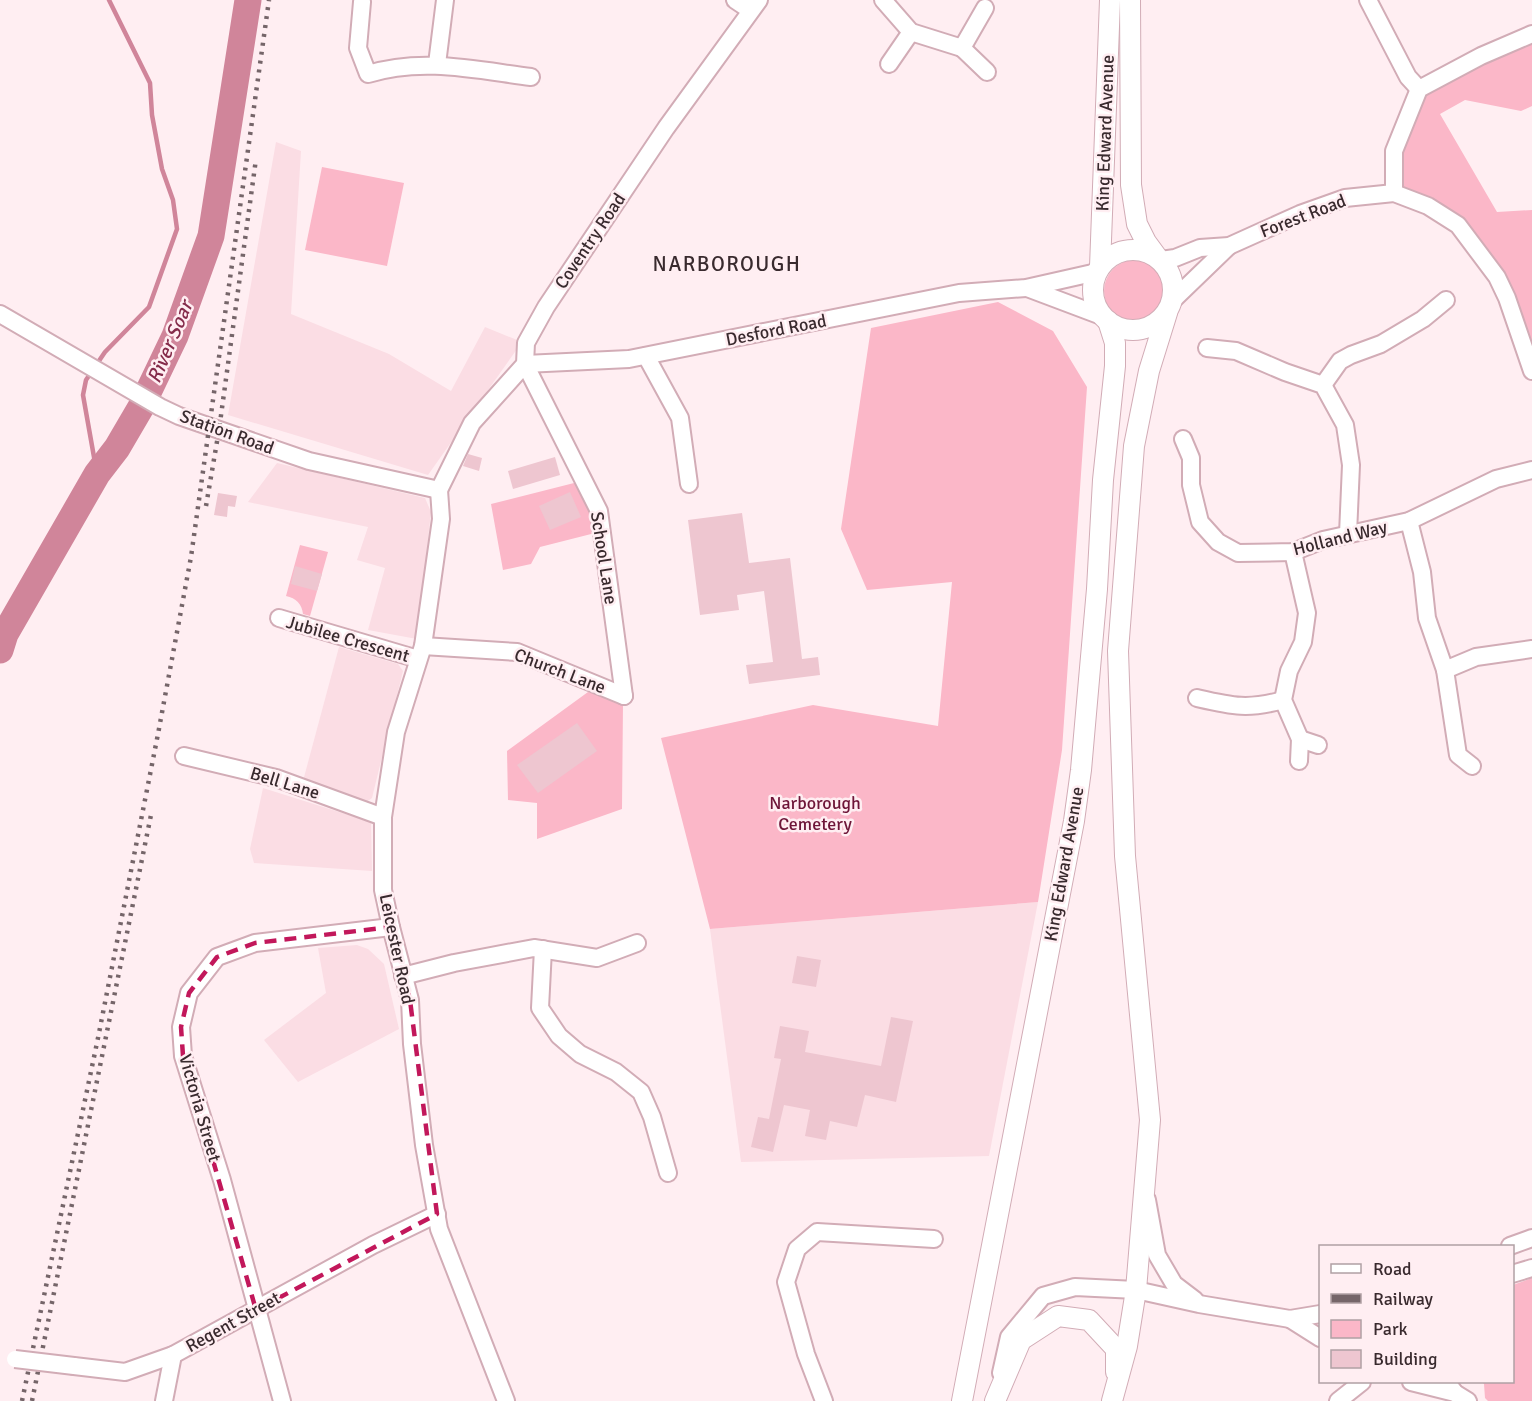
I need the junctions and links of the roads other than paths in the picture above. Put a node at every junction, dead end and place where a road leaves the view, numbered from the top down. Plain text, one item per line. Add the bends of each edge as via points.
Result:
1 (445, 0) edge
2 (735, 0) edge
3 (883, 0) edge
4 (1110, 0) edge
5 (1130, 0) edge
6 (1368, 0) edge
7 (362, 2) dead end
8 (754, 5) edge
9 (985, 8) dead end
10 (910, 32) junction
11 (1532, 34) edge
12 (962, 48) junction
13 (436, 64) junction
14 (890, 64) dead end
15 (987, 72) dead end
16 (531, 77) dead end
17 (1419, 89) junction
18 (1394, 193) junction
19 (1229, 246) junction
20 (1159, 259) junction
21 (1099, 270) junction
22 (1026, 288) junction
23 (1446, 300) dead end
24 (1169, 307) junction
25 (0, 314) edge
26 (1106, 319) junction
27 (1207, 348) dead end
28 (1529, 349) edge
29 (646, 356) junction
30 (525, 364) junction
31 (1532, 371) edge
32 (1323, 385) junction
33 (1183, 439) dead end
34 (1532, 470) edge
35 (689, 484) dead end
36 (439, 490) junction
37 (1409, 521) junction
38 (1348, 534) junction
39 (1293, 552) junction
40 (279, 618) dead end
41 (1532, 649) edge
42 (420, 653) junction
43 (1445, 670) junction
44 (624, 696) joint
45 (1197, 698) dead end
46 (1284, 699) junction
47 (1300, 739) junction
48 (1318, 745) dead end
49 (184, 756) dead end
50 (1299, 761) dead end
51 (1472, 766) dead end
52 (383, 817) junction
53 (390, 927) junction
54 (637, 943) dead end
55 (543, 949) junction
56 (403, 976) junction
57 (668, 1173) dead end
58 (1144, 1185) junction
59 (437, 1214) junction
60 (1532, 1238) edge
61 (934, 1239) dead end
62 (1513, 1245) edge
63 (1532, 1268) edge
64 (1514, 1273) edge
65 (1136, 1290) junction
66 (1199, 1304) junction
67 (256, 1310) junction
68 (1319, 1314) edge
69 (1290, 1319) junction
70 (1319, 1323) edge
71 (1319, 1337) edge
72 (173, 1355) junction
73 (15, 1359) dead end
74 (1359, 1383) edge
75 (1416, 1383) edge
76 (1456, 1392) edge
77 (1340, 1393) edge
78 (1114, 1395) edge
79 (995, 1398) edge
80 (164, 1401) edge
81 (282, 1401) edge
82 (506, 1401) edge
83 (824, 1401) edge
84 (962, 1401) edge

1 - 13 street
2 - 8 street
3 - 10 street
4 - 21 main road, King Edward Avenue
5 - 20 main road, King Edward Avenue via 1131,185 1137,224
6 - 17 street via 1408,77
7 - 13 street via 358,48 368,74
8 - 30 street, Coventry Road via 546,307 526,343
9 - 12 street
10 - 12 street
10 - 14 street
11 - 17 street
12 - 15 street
13 - 16 street
17 - 18 street via 1394,151
18 - 19 street, Forest Road via 1345,198
18 - 28 street, Forest Road via 1428,206 1458,225 1497,277
19 - 20 street, Forest Road via 1200,248 1175,258
19 - 24 street, Forest Road
20 - 21 main road via 1139,250 1120,252
20 - 24 main road, King Edward Avenue via 1172,279 1174,290
21 - 22 street, Desford Road
21 - 26 main road, King Edward Avenue via 1094,295
22 - 26 street, Desford Road
22 - 29 street, Desford Road via 960,293
23 - 32 street via 1381,344 1340,361
24 - 26 main road via 1157,322 1145,328 1126,329
24 - 58 main road, King Edward Avenue via 1149,371 1134,446 1118,651 1125,856 1150,1120
25 - 36 street, Station Road via 160,407 208,427 309,461
26 - 84 main road, King Edward Avenue via 1115,343 1115,366 1081,770
27 - 32 street via 1236,351
28 - 31 street, Forest Road
29 - 30 street, Desford Road
29 - 35 street via 680,418
30 - 36 street via 472,423
30 - 44 street, School Lane via 599,510
32 - 38 street via 1344,424 1351,465
33 - 39 street, Holland Way via 1191,458 1191,485 1200,522 1218,542 1238,553
34 - 37 street, Holland Way via 1496,479
36 - 42 street, Leicester Road via 441,519
37 - 38 street, Holland Way
37 - 43 street via 1422,572 1427,618
38 - 39 street, Holland Way
39 - 46 street via 1308,613
40 - 42 street, Jubilee Crescent
41 - 43 street via 1476,657
42 - 44 street, Church Lane via 517,651
42 - 52 street, Leicester Road via 396,732
43 - 51 street via 1452,758
45 - 46 street via 1241,707
46 - 47 street
47 - 48 street
47 - 50 street
49 - 52 street, Bell Lane via 276,778
52 - 53 street, Leicester Road via 383,890
53 - 56 street, Leicester Road
53 - 67 street, Victoria Street via 255,943 217,957 189,993 181,1027 183,1056 222,1180
54 - 55 street via 597,958
55 - 56 street via 509,952
55 - 57 street via 540,1008 559,1036 580,1054 616,1072 641,1092
56 - 59 street, Leicester Road via 410,999 424,1145
58 - 65 main road, King Edward Avenue
58 - 66 street via 1157,1254 1174,1284
59 - 67 street, Regent Street
59 - 82 street, Leicester Road via 439,1229
60 - 62 street
61 - 83 street via 817,1232 797,1249 786,1282
63 - 64 street
65 - 66 street
65 - 78 main road, King Edward Avenue
65 - 79 street via 1075,1287 1043,1296 1009,1336
66 - 69 street
67 - 72 street, Regent Street
67 - 81 street, Victoria Street
68 - 69 street
69 - 70 street
69 - 71 street
72 - 73 street, Regent Street, bridge via 125,1372
72 - 80 street
74 - 77 street
75 - 76 street
78 - 79 main road, King Edward Avenue via 1116,1349 1089,1320 1058,1316 1021,1340

